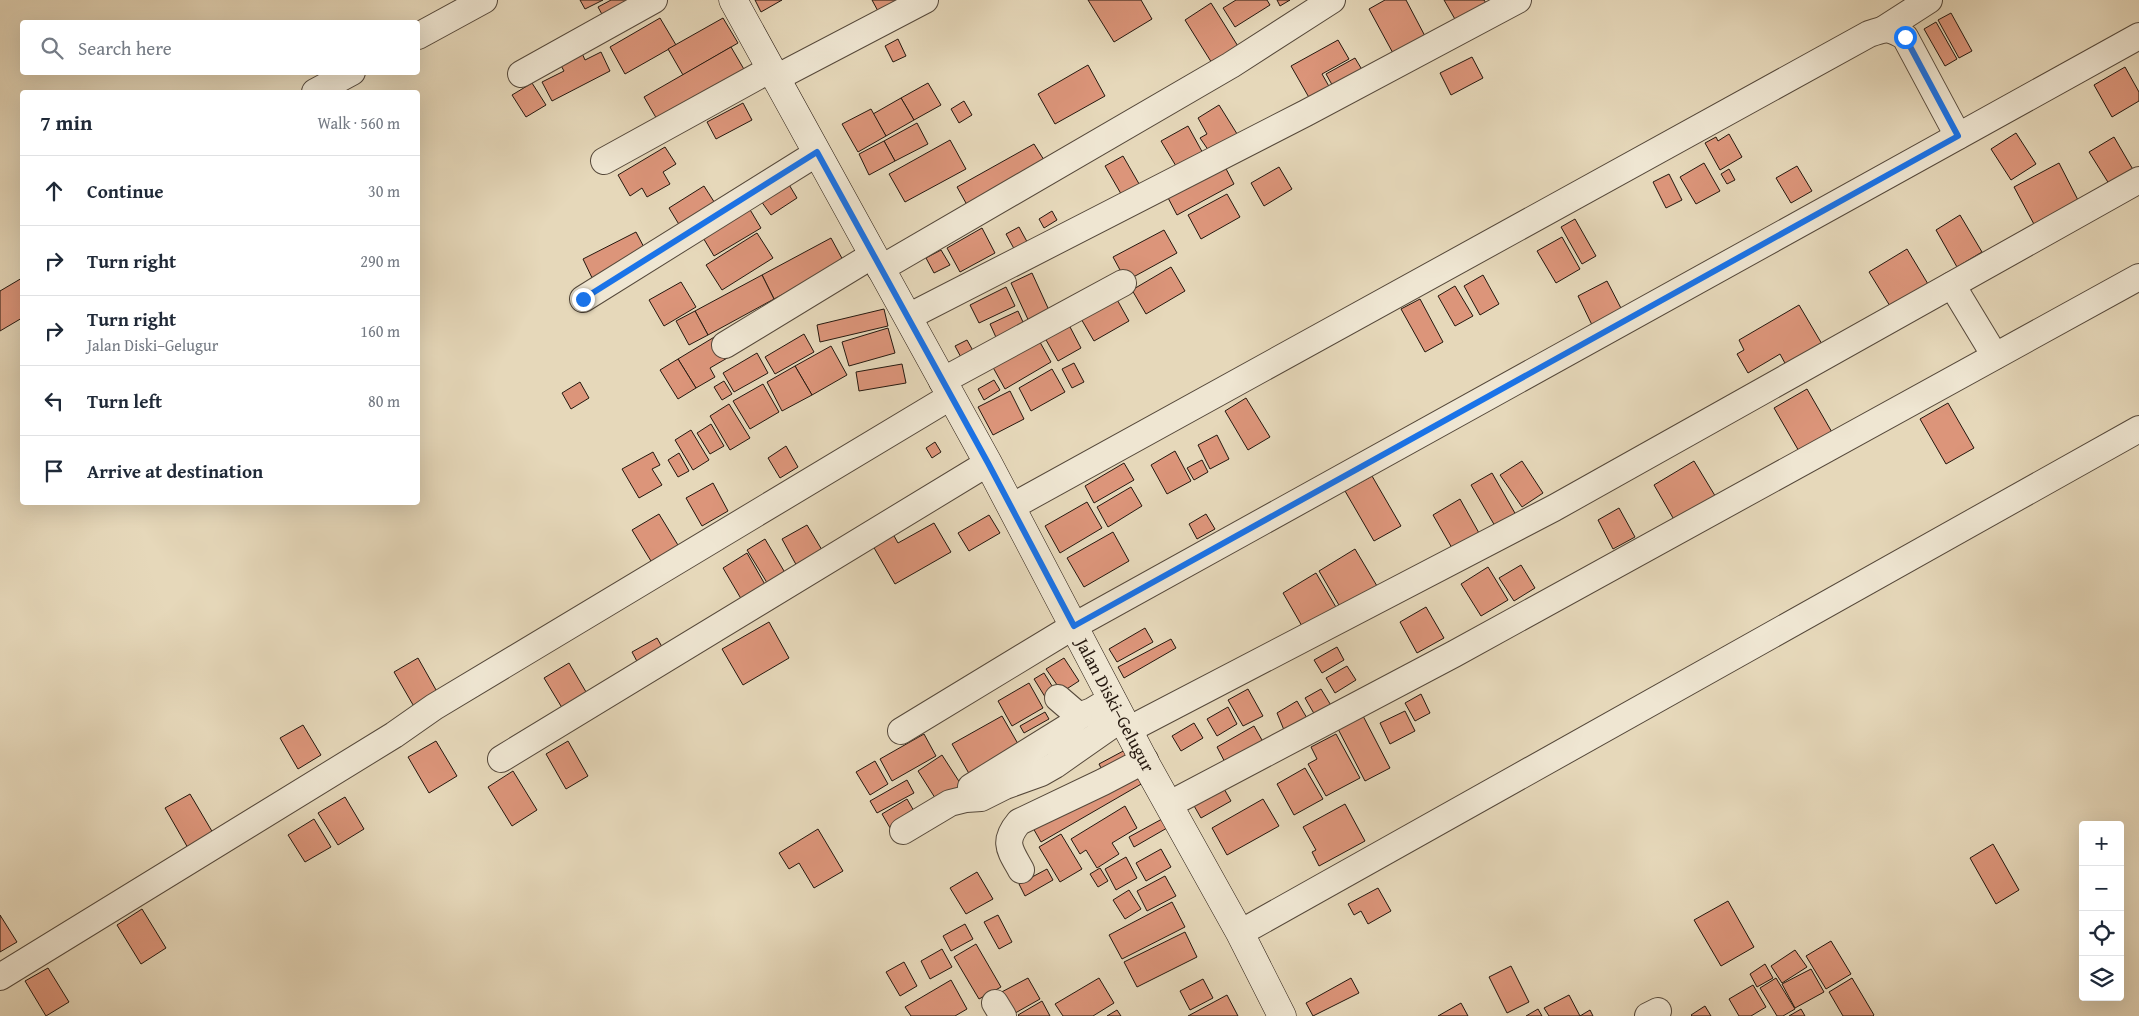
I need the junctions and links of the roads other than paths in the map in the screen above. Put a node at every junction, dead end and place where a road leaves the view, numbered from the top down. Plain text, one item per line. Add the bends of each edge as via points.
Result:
1 (484, 0) edge
2 (654, 0) edge
3 (734, 0) edge
4 (925, 0) edge
5 (1332, 0) edge
6 (1518, 0) edge
7 (1929, 0) edge
8 (1884, 29) junction
9 (420, 35) edge
10 (2139, 36) edge
11 (521, 74) dead end
12 (774, 74) junction
13 (346, 75) edge
14 (319, 90) edge
15 (1958, 136) junction
16 (817, 152) junction
17 (604, 161) dead end
18 (2139, 180) edge
19 (877, 262) junction
20 (2139, 277) edge
21 (1123, 283) dead end
22 (1952, 285) junction
23 (583, 299) dead end
24 (908, 317) junction
25 (725, 345) dead end
26 (1995, 356) junction
27 (946, 389) junction
28 (2139, 429) edge
29 (988, 463) junction
30 (1011, 507) junction
31 (1074, 626) junction
32 (1058, 698) dead end
33 (1105, 718) junction
34 (900, 731) dead end
35 (501, 759) dead end
36 (1145, 760) junction
37 (1170, 804) junction
38 (903, 831) dead end
39 (1021, 870) dead end
40 (1240, 933) junction
41 (0, 977) edge
42 (1279, 1015) edge

1 - 9 street
2 - 11 street
3 - 12 main road, Jalan Diski–Gelugur
4 - 12 street
5 - 19 street via 1231,64
6 - 24 street via 1306,113
7 - 8 street
8 - 15 street via 1893,29 1905,37
8 - 30 street via 1869,34
10 - 15 street
12 - 16 main road, Jalan Diski–Gelugur
12 - 17 street
13 - 14 street
15 - 31 street
16 - 19 main road, Jalan Diski–Gelugur
16 - 23 street
18 - 22 street
19 - 24 main road, Jalan Diski–Gelugur
19 - 25 street
20 - 26 street
21 - 27 street
22 - 26 street
22 - 33 street via 1554,508
24 - 27 main road, Jalan Diski–Gelugur
26 - 37 street via 1463,649
27 - 29 main road, Jalan Diski–Gelugur
27 - 41 street
28 - 40 street
29 - 30 main road, Jalan Diski–Gelugur
29 - 35 street
30 - 31 main road, Jalan Diski–Gelugur
31 - 33 main road, Jalan Diski–Gelugur
31 - 34 street
32 - 33 street
33 - 36 main road, Jalan Diski–Gelugur
33 - 38 street via 1068,727 968,788 960,800
36 - 37 main road, Jalan Diski–Gelugur
36 - 39 street via 1019,822 1008,839 1009,848
37 - 40 main road, Jalan Diski–Gelugur
40 - 42 main road, Jalan Diski–Gelugur

